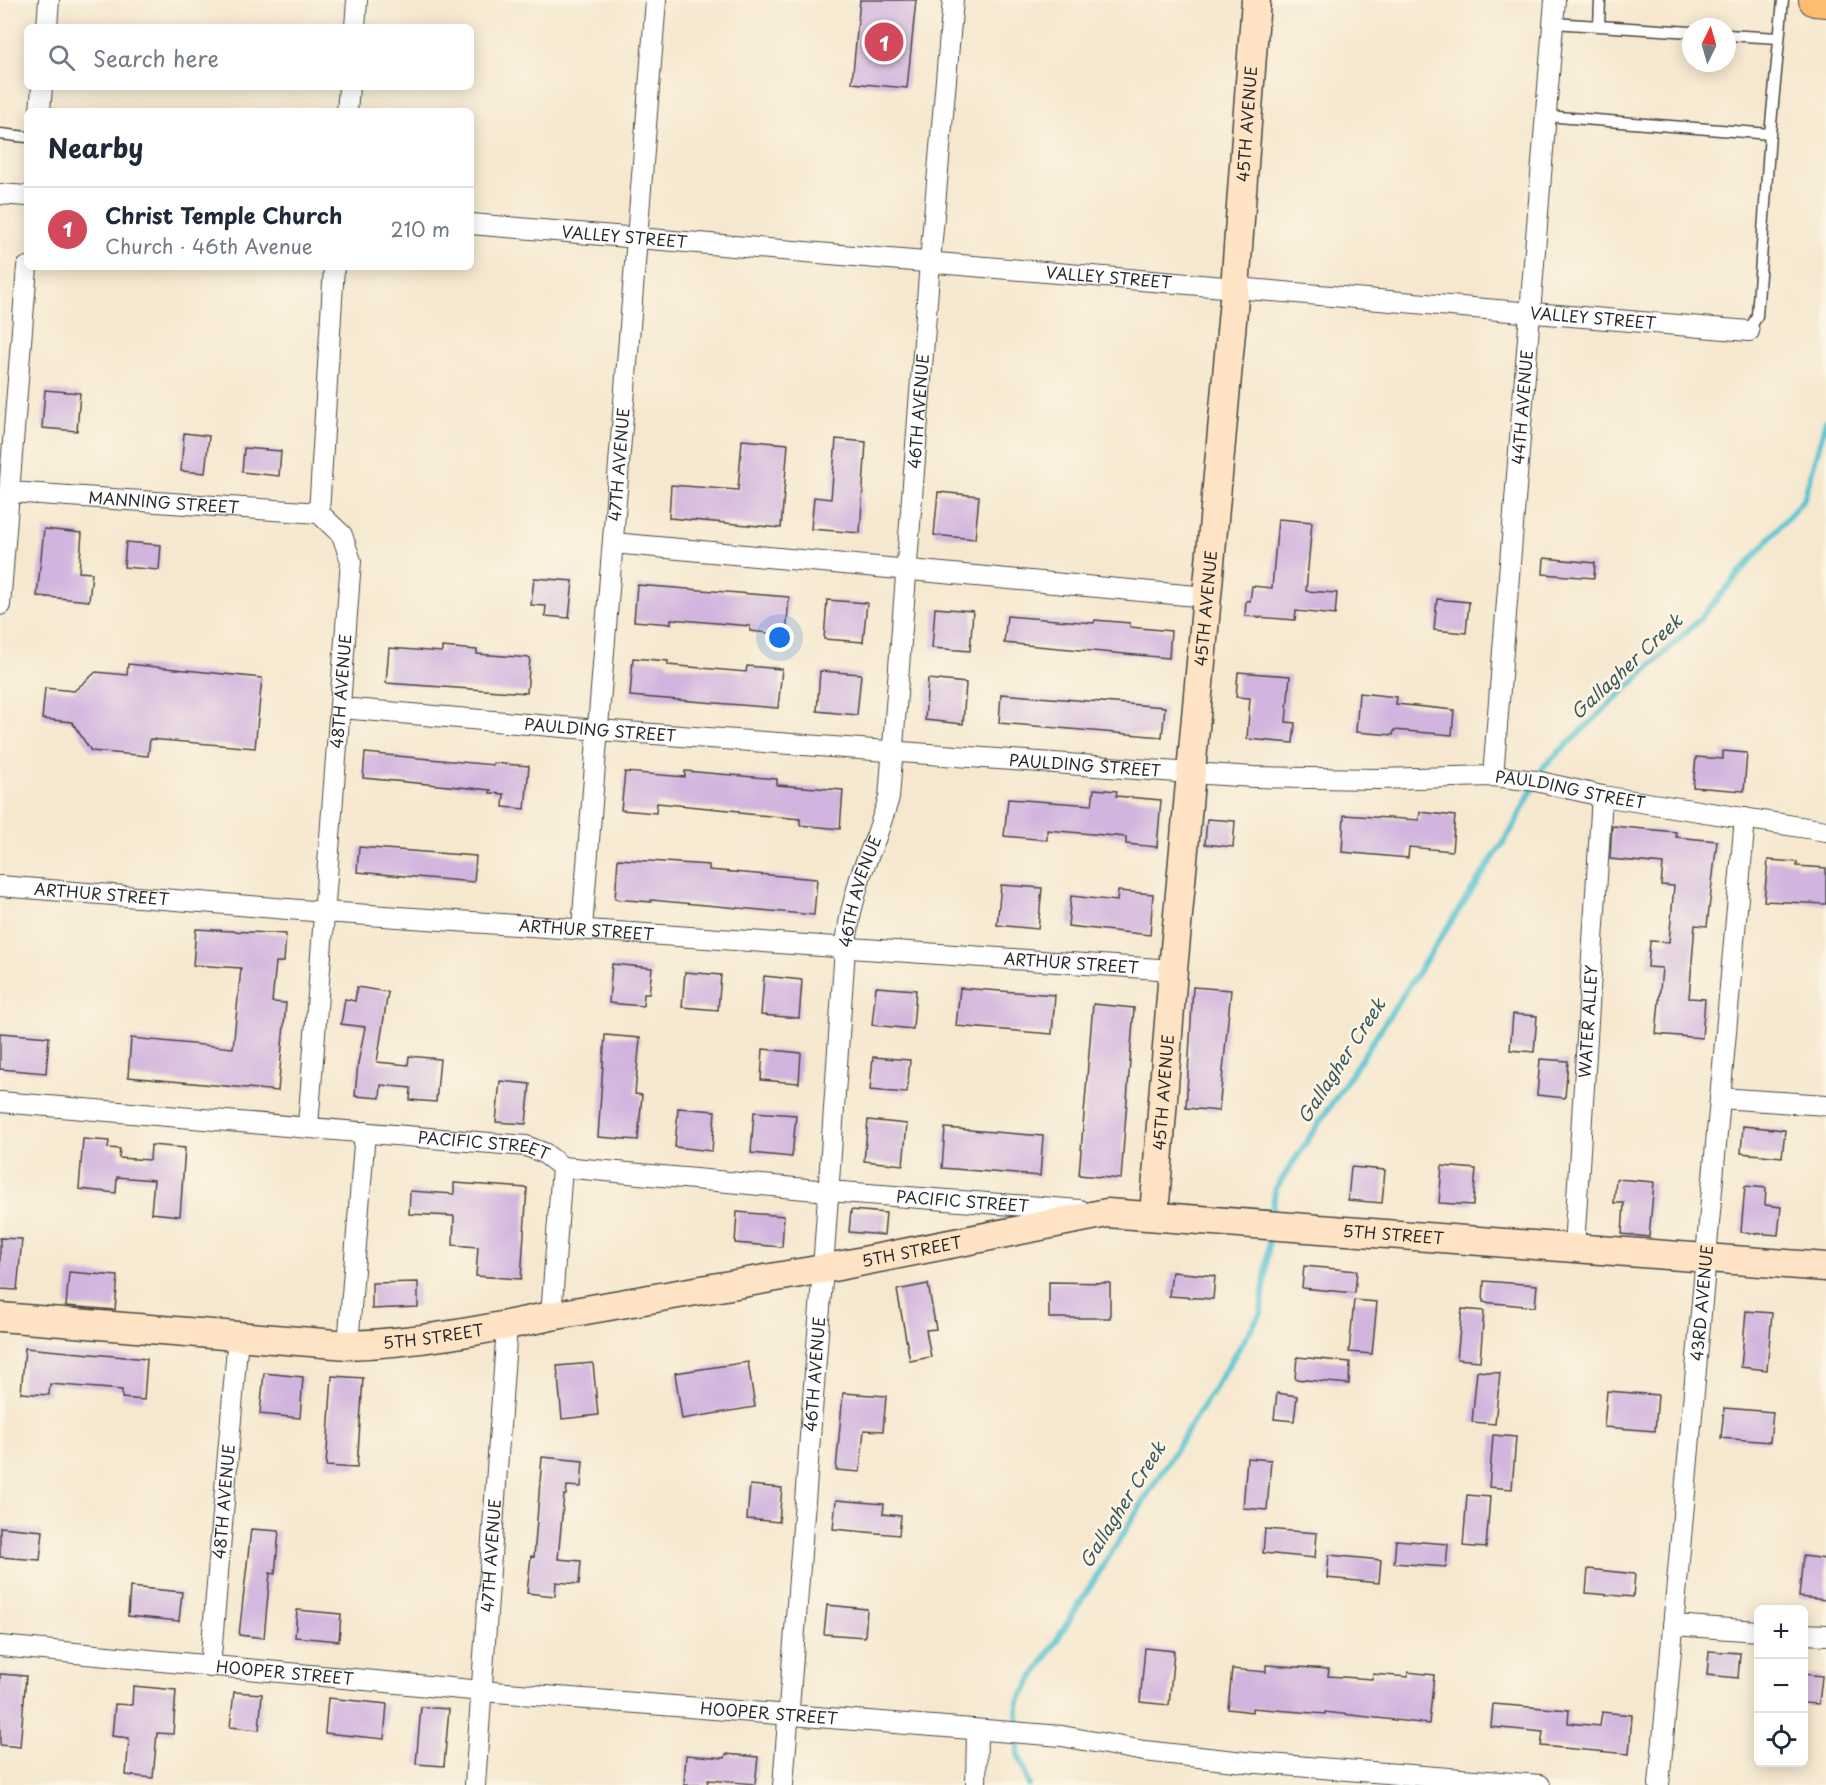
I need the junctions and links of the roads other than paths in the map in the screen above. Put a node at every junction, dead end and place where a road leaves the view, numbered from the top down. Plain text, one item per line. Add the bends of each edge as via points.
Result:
1 (49, 0) edge
2 (357, 0) edge
3 (656, 0) edge
4 (953, 0) edge
5 (1256, 0) edge
6 (1555, 0) edge
7 (1600, 0) edge
8 (1783, 0) edge
9 (1815, 0) edge
10 (1826, 1) edge
11 (1553, 23) junction
12 (47, 24) edge
13 (355, 24) edge
14 (1599, 26) junction
15 (1682, 31) edge
16 (1736, 36) edge
17 (1779, 38) junction
18 (42, 90) edge
19 (349, 90) edge
20 (40, 108) edge
21 (347, 108) edge
22 (1546, 116) junction
23 (0, 134) edge
24 (1770, 134) junction
25 (24, 137) edge
26 (0, 194) edge
27 (24, 196) edge
28 (474, 224) edge
29 (637, 236) junction
30 (930, 262) junction
31 (27, 270) edge
32 (334, 270) edge
33 (1235, 288) junction
34 (1530, 313) junction
35 (1749, 331) joint
36 (10, 492) junction
37 (319, 513) junction
38 (613, 543) junction
39 (3, 546) edge
40 (907, 570) junction
41 (1207, 597) junction
42 (0, 605) edge
43 (341, 708) junction
44 (598, 730) junction
45 (893, 752) junction
46 (1191, 773) junction
47 (1494, 776) junction
48 (1602, 796) junction
49 (1745, 818) junction
50 (1826, 831) edge
51 (0, 886) edge
52 (325, 912) junction
53 (582, 928) junction
54 (845, 948) junction
55 (1173, 970) junction
56 (1720, 1098) junction
57 (0, 1102) edge
58 (1826, 1105) edge
59 (308, 1126) junction
60 (365, 1132) junction
61 (562, 1167) junction
62 (828, 1191) junction
63 (1107, 1213) junction
64 (1154, 1215) junction
65 (1574, 1247) junction
66 (1707, 1258) junction
67 (1826, 1267) edge
68 (823, 1269) junction
69 (551, 1316) junction
70 (0, 1317) edge
71 (507, 1326) junction
72 (238, 1336) junction
73 (348, 1345) junction
74 (1673, 1625) junction
75 (1754, 1630) edge
76 (1808, 1634) edge
77 (1826, 1635) edge
78 (0, 1646) edge
79 (210, 1667) junction
80 (482, 1691) junction
81 (788, 1714) junction
82 (985, 1730) junction
83 (1381, 1779) edge
84 (475, 1785) edge
85 (783, 1785) edge
86 (976, 1785) edge
87 (1540, 1785) edge
88 (1659, 1785) edge

1 - 12 street
2 - 13 street
3 - 29 street, 47TH AVENUE
4 - 30 street, 46TH AVENUE
5 - 33 street, 45TH AVENUE
6 - 11 street, 44TH AVENUE
7 - 14 lane
8 - 17 lane
9 - 10 main road
11 - 14 lane
11 - 22 street, 44TH AVENUE
14 - 15 lane
16 - 17 lane
17 - 24 lane
18 - 20 street
19 - 21 street
22 - 24 lane
22 - 34 street, 44TH AVENUE
23 - 25 lane
24 - 35 lane via 1757,316
26 - 27 street
28 - 29 street, VALLEY STREET
29 - 30 street, VALLEY STREET
29 - 38 street, 47TH AVENUE
30 - 33 street, VALLEY STREET
30 - 40 street, 46TH AVENUE
31 - 36 street
32 - 37 street
33 - 34 street, VALLEY STREET
33 - 41 street, 45TH AVENUE
34 - 35 street, VALLEY STREET
34 - 47 street, 44TH AVENUE
36 - 37 street, MANNING STREET
36 - 39 street
37 - 43 street, 48TH AVENUE via 342,535 351,561
38 - 40 street
38 - 44 street, 47TH AVENUE
39 - 42 street
40 - 41 street
40 - 45 street, 46TH AVENUE
41 - 46 street, 45TH AVENUE
43 - 44 street, PAULDING STREET
43 - 52 street, 48TH AVENUE
44 - 45 street, PAULDING STREET
44 - 53 street, 47TH AVENUE
45 - 46 street, PAULDING STREET
45 - 54 street, 46TH AVENUE via 889,798 861,874
46 - 47 street, PAULDING STREET via 1377,779
46 - 55 street, 45TH AVENUE
47 - 48 street, PAULDING STREET
48 - 49 street, PAULDING STREET
48 - 65 street, WATER ALLEY
49 - 50 street, PAULDING STREET
49 - 56 street, 43RD AVENUE
51 - 52 street, ARTHUR STREET
52 - 53 street, ARTHUR STREET
52 - 59 street, 48TH AVENUE
53 - 54 street, ARTHUR STREET
54 - 55 street, ARTHUR STREET
54 - 62 street, 46TH AVENUE
55 - 64 street, 45TH AVENUE
56 - 58 street
56 - 66 street, 43RD AVENUE
57 - 59 street, PACIFIC STREET
59 - 60 street, PACIFIC STREET
60 - 61 street, PACIFIC STREET via 526,1146
60 - 73 street
61 - 62 street, PACIFIC STREET
61 - 69 street
62 - 63 street, PACIFIC STREET
62 - 68 street, 46TH AVENUE
63 - 64 street, 5TH STREET
63 - 68 street, 5TH STREET
64 - 65 street, 5TH STREET
65 - 66 street, 5TH STREET
66 - 67 street, 5TH STREET
66 - 74 street, 43RD AVENUE
68 - 69 street, 5TH STREET
68 - 81 street, 46TH AVENUE
69 - 71 street, 5TH STREET
70 - 72 street, 5TH STREET
71 - 73 street, 5TH STREET
71 - 80 street, 47TH AVENUE
72 - 73 street, 5TH STREET
72 - 79 street, 48TH AVENUE
74 - 75 street
74 - 88 street, 43RD AVENUE
76 - 77 street
78 - 79 street, HOOPER STREET
79 - 80 street, HOOPER STREET
80 - 81 street, HOOPER STREET
80 - 84 street, 47TH AVENUE
81 - 82 street, HOOPER STREET
81 - 85 street, 46TH AVENUE
82 - 83 street, HOOPER STREET via 1062,1736 1144,1751
82 - 86 street
83 - 87 street, HOOPER STREET

